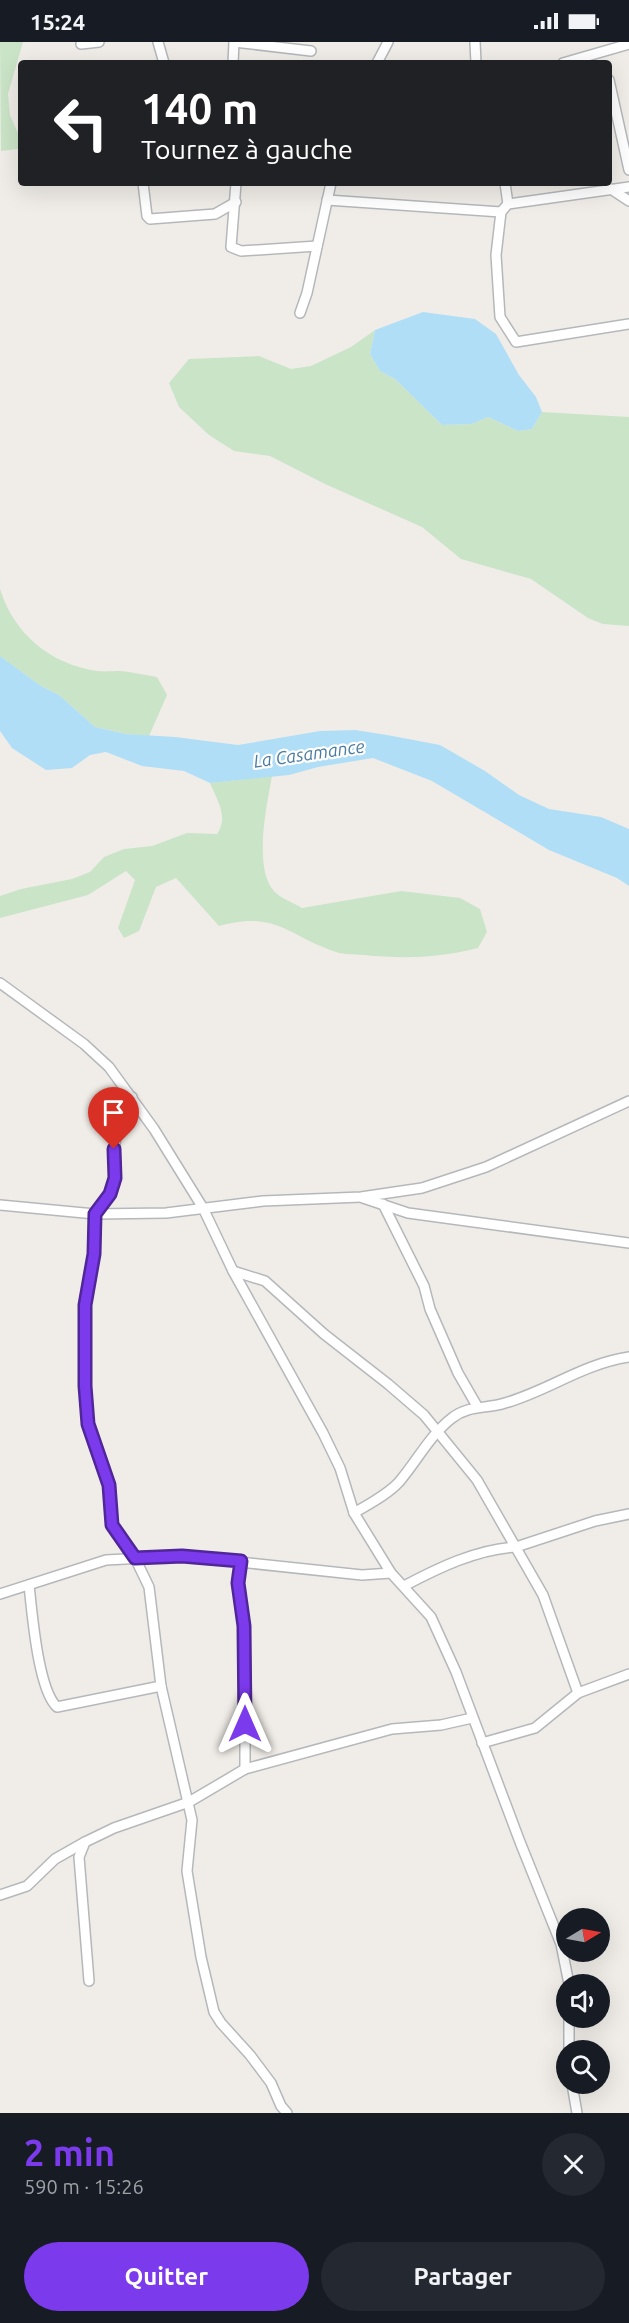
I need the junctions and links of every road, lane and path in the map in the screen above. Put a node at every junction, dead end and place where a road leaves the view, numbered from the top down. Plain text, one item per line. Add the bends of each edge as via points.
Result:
1 (99, 42) edge
2 (158, 42) edge
3 (234, 42) edge
4 (388, 42) edge
5 (475, 42) edge
6 (81, 44) dead end
7 (629, 44) edge
8 (617, 45) edge
9 (311, 51) dead end
10 (602, 51) junction
11 (163, 60) edge
12 (233, 60) edge
13 (379, 60) edge
14 (476, 60) edge
15 (573, 60) edge
16 (604, 60) edge
17 (613, 114) edge
18 (629, 170) edge
19 (143, 186) edge
20 (236, 186) edge
21 (330, 186) edge
22 (505, 186) edge
23 (629, 187) edge
24 (611, 189) junction
25 (327, 200) junction
26 (629, 201) edge
27 (236, 202) junction
28 (508, 204) junction
29 (501, 212) junction
30 (215, 214) junction
31 (233, 221) junction
32 (318, 246) junction
33 (300, 313) dead end
34 (629, 324) edge
35 (0, 983) edge
36 (132, 1097) junction
37 (629, 1101) edge
38 (361, 1197) junction
39 (383, 1204) junction
40 (0, 1206) edge
41 (203, 1208) junction
42 (95, 1214) junction
43 (629, 1243) edge
44 (233, 1271) junction
45 (629, 1357) edge
46 (477, 1407) junction
47 (438, 1431) junction
48 (354, 1513) junction
49 (629, 1514) edge
50 (516, 1547) junction
51 (135, 1558) junction
52 (241, 1561) junction
53 (392, 1573) junction
54 (29, 1585) junction
55 (404, 1586) junction
56 (0, 1594) edge
57 (629, 1674) edge
58 (161, 1686) junction
59 (578, 1693) junction
60 (472, 1718) junction
61 (482, 1743) junction
62 (245, 1769) junction
63 (189, 1802) junction
64 (85, 1842) junction
65 (0, 1895) edge
66 (567, 1974) edge
67 (89, 1981) dead end
68 (574, 2094) edge
69 (287, 2113) edge
70 (577, 2113) edge

1 - 6 street
2 - 11 street
3 - 9 street
3 - 12 street
4 - 13 street
5 - 14 street
7 - 8 street
8 - 10 street
10 - 15 street
10 - 16 street
17 - 18 street
19 - 30 street via 150,219
20 - 27 street
21 - 25 street
22 - 28 street
23 - 24 street
24 - 26 street
24 - 28 street
25 - 29 street
25 - 32 street
27 - 30 street
27 - 31 street
28 - 29 street
29 - 34 street via 496,255 500,317 516,342
30 - 31 street
31 - 32 street via 231,247 242,251
32 - 33 street
35 - 36 street via 99,1056
36 - 41 street
36 - 42 street via 118,1128 115,1178 110,1194
37 - 38 street via 457,1179
38 - 39 street
38 - 41 street
39 - 43 street via 408,1213
39 - 46 street
40 - 42 street
41 - 42 street
41 - 44 street
42 - 51 street via 94,1254 85,1305 88,1424 109,1485 112,1525
44 - 47 street via 265,1281
44 - 48 street via 319,1425 340,1468
45 - 46 street via 605,1360 504,1404
46 - 47 street via 453,1416
47 - 48 street via 398,1483
47 - 50 street via 477,1480
48 - 53 street
49 - 50 street
50 - 55 street via 446,1565
50 - 59 street via 543,1595
51 - 52 street via 182,1556
51 - 54 street via 106,1560
51 - 58 street via 149,1587
52 - 53 street via 362,1575
52 - 62 street via 238,1583 244,1626
53 - 55 street
54 - 56 street
54 - 58 street via 39,1659 50,1701 57,1707
55 - 60 street via 431,1617
57 - 59 street
58 - 63 street
59 - 61 street via 535,1728
60 - 61 street
60 - 62 street via 392,1729
61 - 66 street via 561,1944
62 - 63 street
63 - 64 street
63 - 69 street via 192,1820 187,1871 214,2012 271,2083
64 - 65 street via 55,1859 27,1886
64 - 67 street via 79,1857
68 - 70 street

